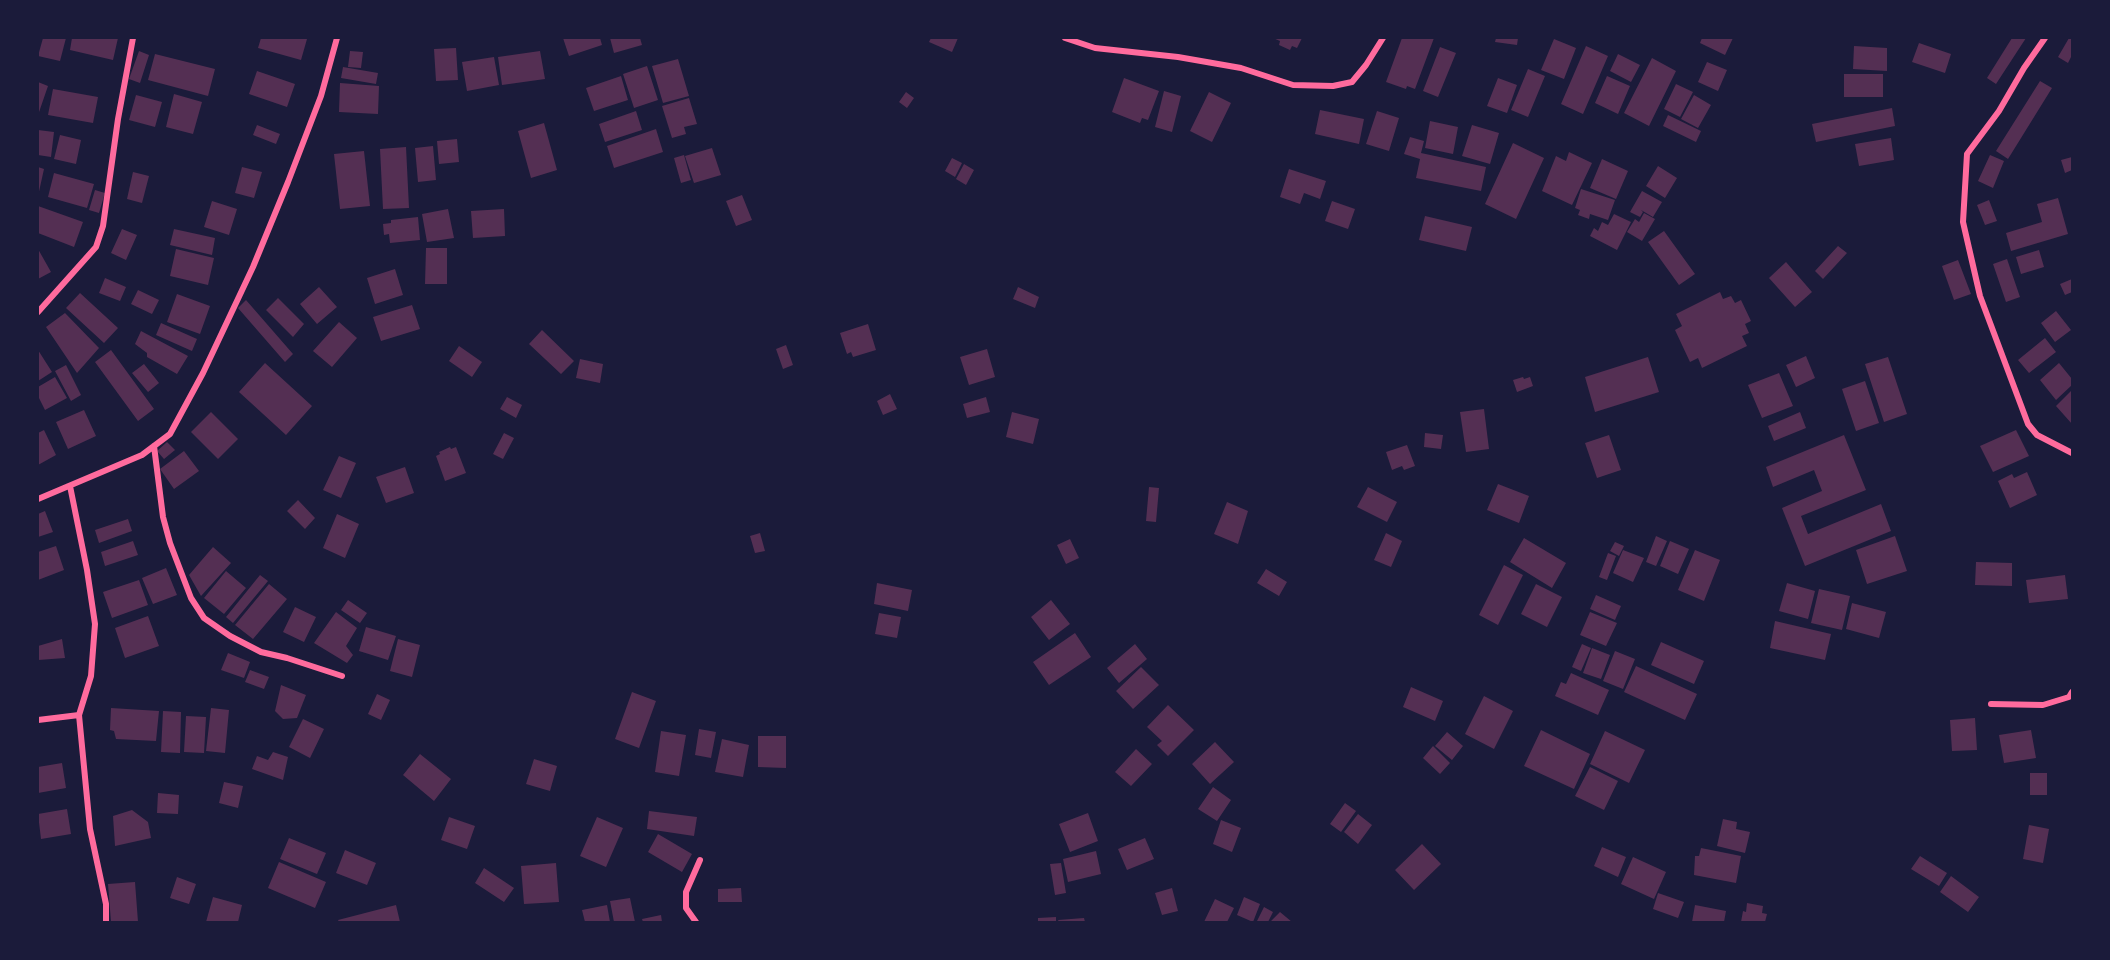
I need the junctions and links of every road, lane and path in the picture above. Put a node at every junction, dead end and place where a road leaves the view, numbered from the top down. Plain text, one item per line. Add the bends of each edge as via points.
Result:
1 (133, 38) edge
2 (337, 38) edge
3 (1065, 38) edge
4 (1383, 38) edge
5 (2045, 38) edge
6 (38, 312) edge
7 (154, 446) junction
8 (2073, 453) edge
9 (70, 486) junction
10 (38, 499) edge
11 (342, 676) dead end
12 (2073, 692) edge
13 (1990, 704) dead end
14 (79, 715) junction
15 (38, 720) edge
16 (700, 860) dead end
17 (106, 922) edge
18 (696, 922) edge

1 - 6 street via 103,226 96,247
2 - 7 street via 321,96 253,267 170,434
3 - 4 street via 1095,48 1241,68 1293,85 1333,86 1352,82
5 - 8 street via 1967,154 1963,222 1980,296 2028,424 2037,435
7 - 9 street
7 - 11 street via 170,543 191,598 204,618 261,651
9 - 10 street
9 - 14 street via 94,624 91,676
12 - 13 street via 2043,705
14 - 15 street
14 - 17 street via 90,829 106,904
16 - 18 street via 686,892 686,908

